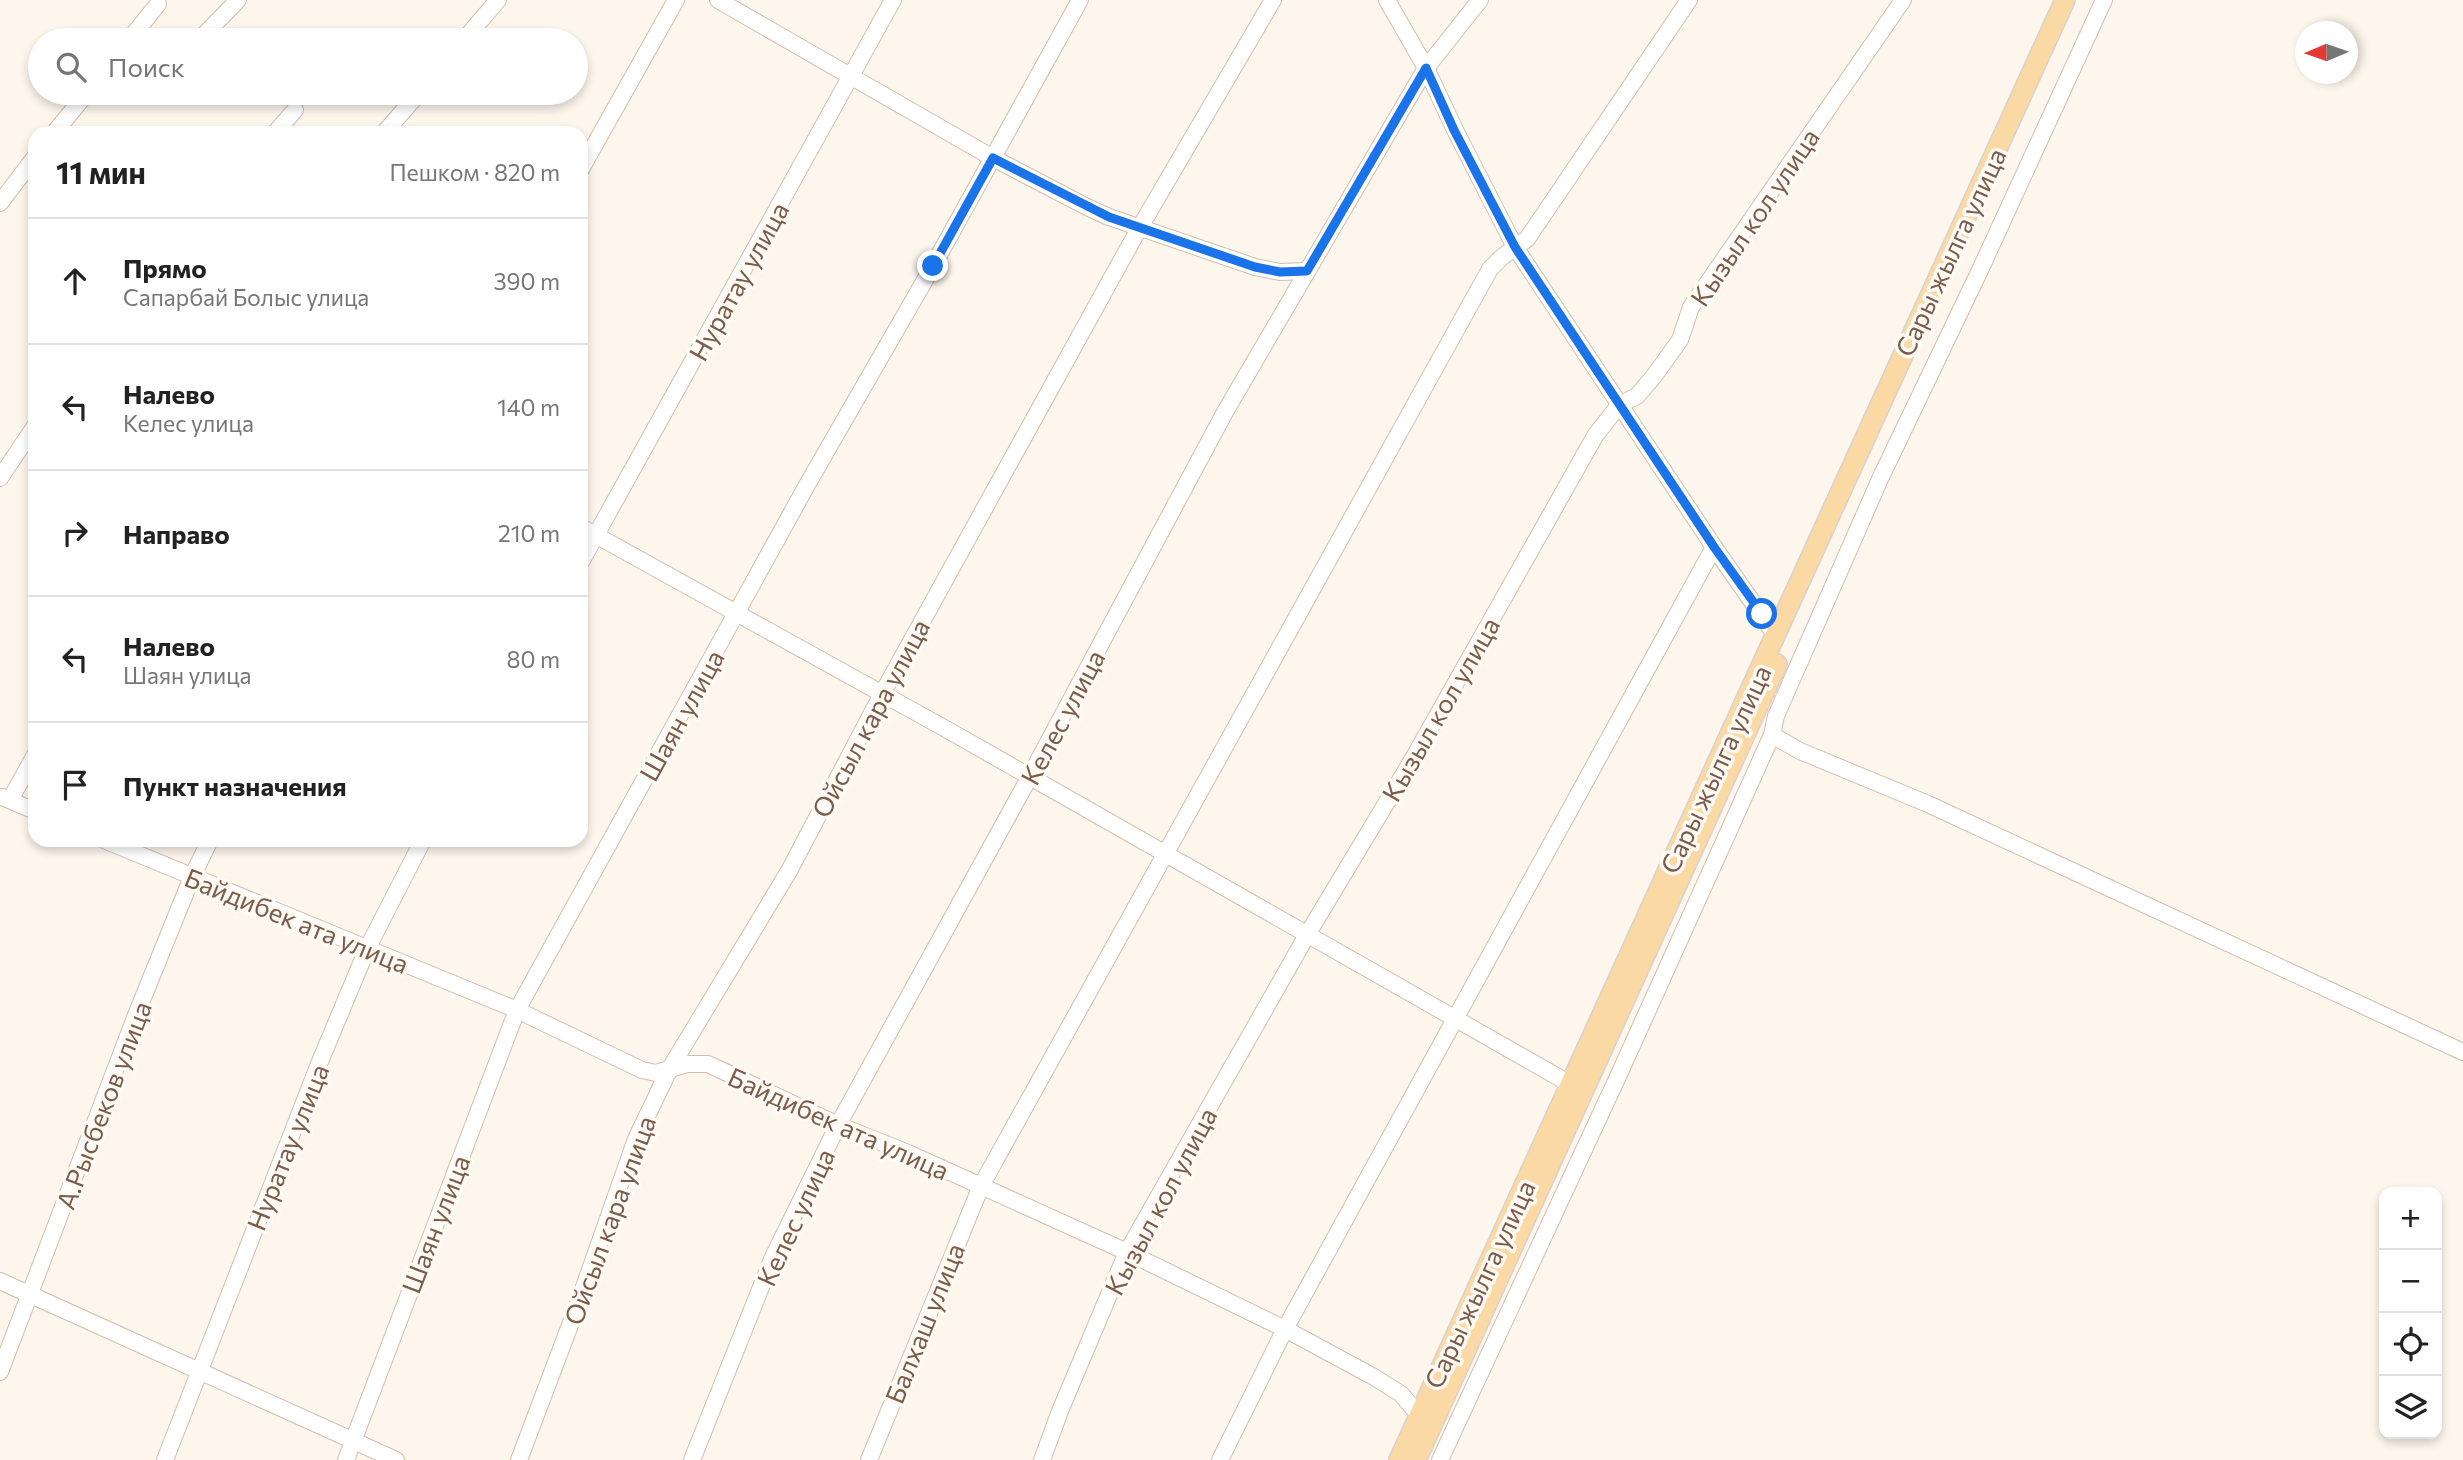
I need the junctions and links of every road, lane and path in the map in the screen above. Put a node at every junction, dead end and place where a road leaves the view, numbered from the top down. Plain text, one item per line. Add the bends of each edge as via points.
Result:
1 (238, 0) edge
2 (498, 0) edge
3 (676, 0) edge
4 (718, 0) edge
5 (893, 0) edge
6 (1080, 0) edge
7 (1273, 0) edge
8 (1387, 0) edge
9 (1480, 0) edge
10 (1689, 0) edge
11 (1903, 0) edge
12 (2065, 0) edge
13 (2079, 0) edge
14 (2104, 0) edge
15 (158, 4) dead end
16 (139, 28) edge
17 (211, 28) edge
18 (474, 28) edge
19 (1426, 68) junction
20 (850, 77) junction
21 (77, 105) edge
22 (408, 105) edge
23 (295, 110) dead end
24 (60, 126) edge
25 (281, 126) edge
26 (390, 126) edge
27 (588, 157) edge
28 (993, 158) junction
29 (28, 166) edge
30 (0, 203) edge
31 (1140, 227) junction
32 (1515, 247) junction
33 (1307, 271) junction
34 (1619, 405) junction
35 (28, 436) edge
36 (0, 478) edge
37 (588, 531) edge
38 (596, 535) junction
39 (1714, 547) junction
40 (588, 549) edge
41 (738, 613) junction
42 (1776, 636) junction
43 (882, 694) junction
44 (1772, 735) junction
45 (28, 765) edge
46 (1029, 778) junction
47 (5, 798) edge
48 (28, 808) edge
49 (121, 847) edge
50 (207, 847) edge
51 (419, 847) edge
52 (1165, 855) junction
53 (192, 877) junction
54 (1307, 934) junction
55 (367, 949) junction
56 (517, 1010) junction
57 (1455, 1019) junction
58 (2463, 1052) edge
59 (669, 1070) junction
60 (1577, 1088) junction
61 (838, 1125) junction
62 (981, 1186) junction
63 (1127, 1252) junction
64 (0, 1281) edge
65 (30, 1295) junction
66 (1285, 1329) junction
67 (198, 1372) junction
68 (0, 1373) edge
69 (1425, 1422) junction
70 (353, 1440) junction
71 (165, 1460) edge
72 (346, 1460) edge
73 (396, 1460) edge
74 (519, 1460) edge
75 (692, 1460) edge
76 (869, 1460) edge
77 (1042, 1460) edge
78 (1220, 1460) edge
79 (1399, 1460) edge
80 (1416, 1460) edge
81 (1440, 1460) edge

1 - 17 street
2 - 18 street
3 - 27 street
4 - 20 street
5 - 20 street, Нуратау улица
6 - 28 street, Шаян улица
7 - 31 street, Ойсыл кара улица
8 - 19 street
9 - 19 street, Келес улица
10 - 32 street, Балхаш улица via 1527,239
11 - 34 street, Кызыл кол улица via 1691,307 1680,340 1637,396
12 - 42 main road, Сары жылга улица
13 - 60 main road, Сары жылга улица
14 - 44 street via 1880,478 1776,716
15 - 16 street
19 - 32 street
19 - 33 street, Келес улица
20 - 28 street
20 - 38 street, Нуратау улица
21 - 24 street
22 - 26 street
23 - 25 street
28 - 31 street via 1109,217
28 - 41 street, Шаян улица
29 - 30 street
31 - 33 street via 1255,267
31 - 43 street, Ойсыл кара улица
32 - 34 street
32 - 52 street, Балхаш улица via 1490,269
33 - 46 street, Келес улица via 1225,412
34 - 39 street
34 - 54 street, Кызыл кол улица via 1595,436 1414,757
35 - 36 street
37 - 38 street
38 - 40 street, Нуратау улица
38 - 41 street
39 - 42 street
39 - 57 street
41 - 43 street
41 - 56 street, Шаян улица
42 - 60 main road, Сары жылга улица
43 - 46 street
43 - 59 street, Ойсыл кара улица via 789,871
44 - 58 street
44 - 81 street
45 - 47 street
46 - 52 street
46 - 61 street, Келес улица
47 - 48 street
49 - 53 street, Байдибек ата улица
50 - 53 street, А.Рысбеков улица
51 - 55 street, Нуратау улица
52 - 54 street
52 - 62 street, Балхаш улица
53 - 55 street, Байдибек ата улица
53 - 65 street, А.Рысбеков улица
54 - 57 street
54 - 63 street, Кызыл кол улица
55 - 56 street, Байдибек ата улица
55 - 67 street, Нуратау улица
56 - 59 street, Байдибек ата улица via 642,1070
56 - 70 street, Шаян улица
57 - 60 street
57 - 66 street
59 - 61 street, Байдибек ата улица via 708,1064
59 - 74 street, Ойсыл кара улица via 636,1139
60 - 69 main road, Сары жылга улица
61 - 62 street, Байдибек ата улица
61 - 75 street, Келес улица via 773,1257
62 - 63 street, Байдибек ата улица
62 - 76 street, Балхаш улица
63 - 66 street, Байдибек ата улица
63 - 77 street, Кызыл кол улица
64 - 65 street
65 - 67 street
65 - 68 street, А.Рысбеков улица
66 - 69 street, Байдибек ата улица via 1401,1394
66 - 78 street
67 - 70 street
67 - 71 street, Нуратау улица
69 - 79 main road, Сары жылга улица
69 - 80 main road, Сары жылга улица
70 - 72 street, Шаян улица
70 - 73 street

